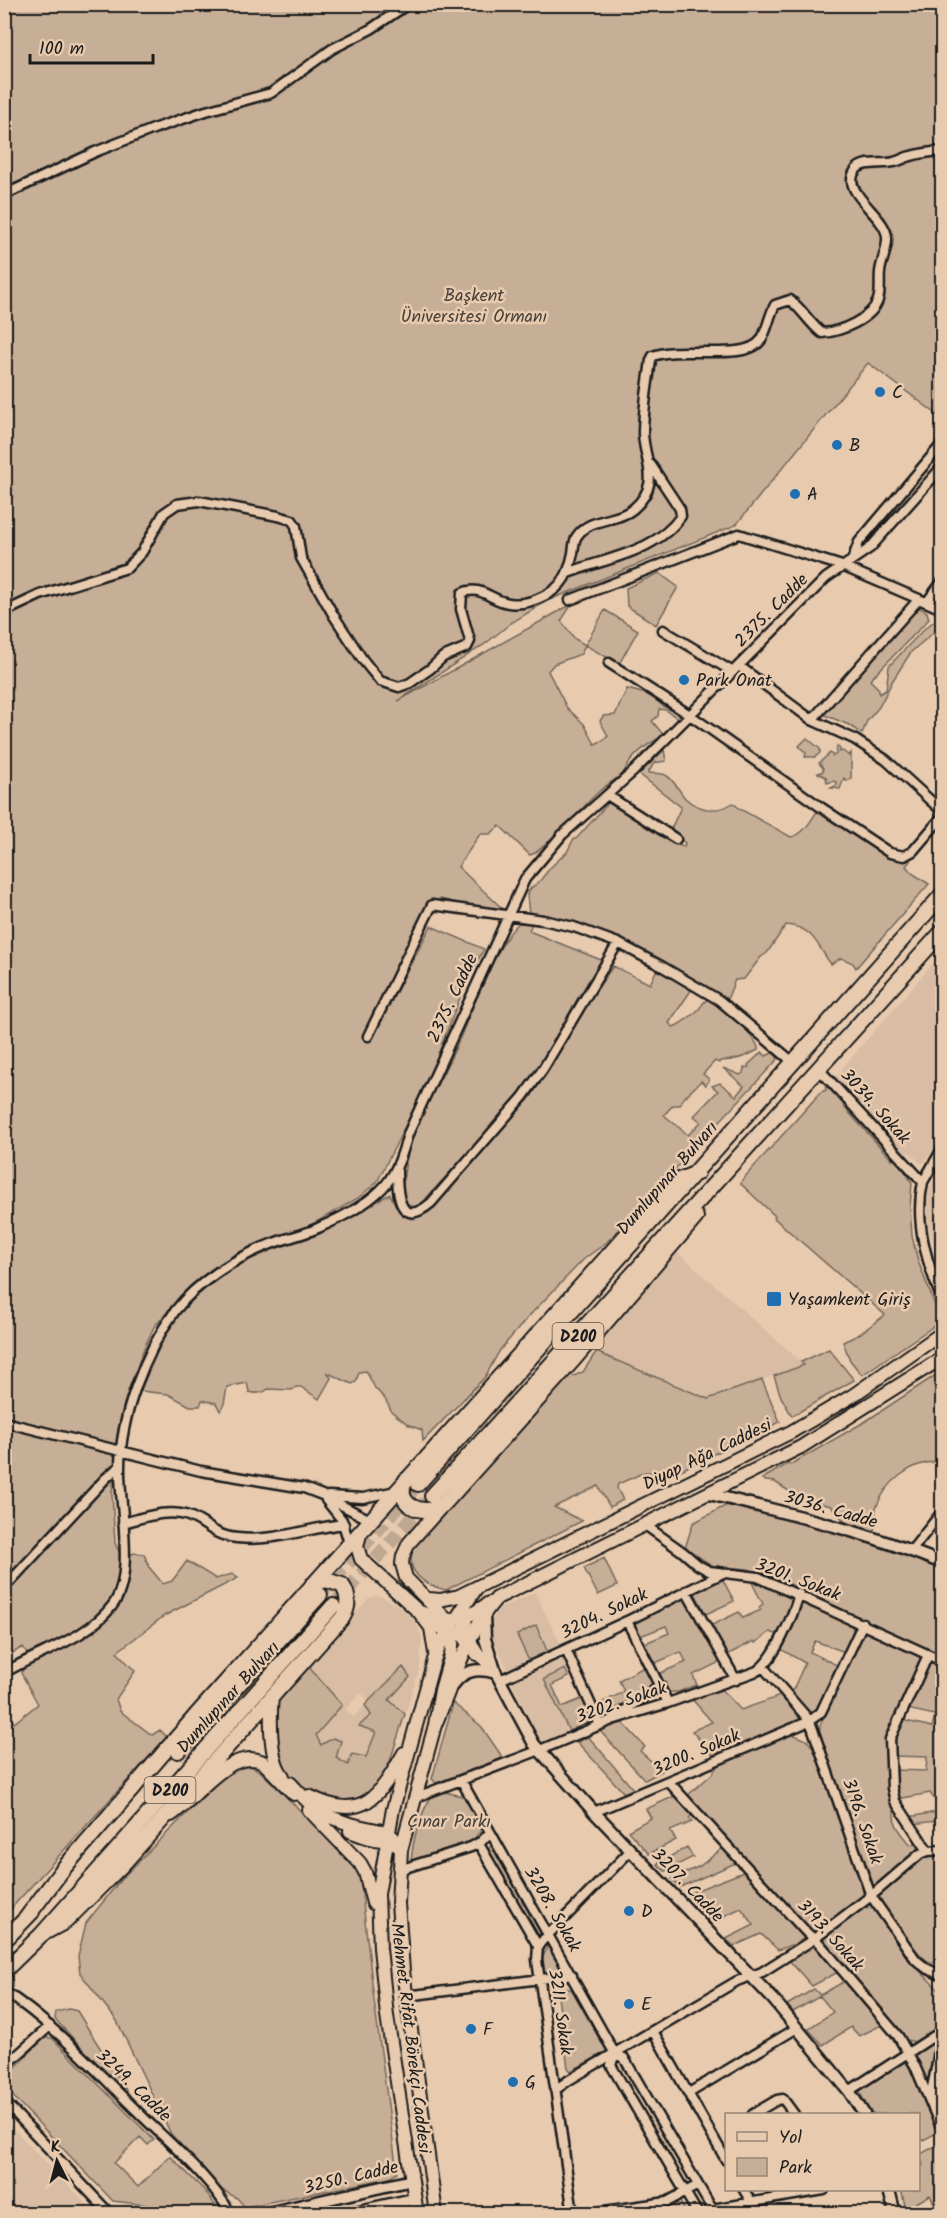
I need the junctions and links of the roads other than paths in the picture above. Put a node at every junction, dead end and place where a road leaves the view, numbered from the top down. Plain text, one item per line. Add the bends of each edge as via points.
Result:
1 (408, 4) edge
2 (942, 151) edge
3 (4, 195) edge
4 (942, 444) edge
5 (650, 464) junction
6 (942, 467) edge
7 (852, 559) junction
8 (842, 566) junction
9 (568, 573) junction
10 (942, 582) edge
11 (570, 600) dead end
12 (923, 601) junction
13 (942, 609) edge
14 (4, 612) edge
15 (663, 630) dead end
16 (609, 663) dead end
17 (736, 669) junction
18 (690, 715) junction
19 (812, 720) junction
20 (607, 795) junction
21 (942, 811) edge
22 (942, 817) edge
23 (676, 839) dead end
24 (942, 895) edge
25 (509, 916) junction
26 (942, 932) edge
27 (618, 943) junction
28 (368, 1036) dead end
29 (793, 1062) junction
30 (819, 1069) junction
31 (942, 1149) edge
32 (397, 1168) junction
33 (723, 1176) junction
34 (923, 1182) junction
35 (942, 1280) edge
36 (938, 1289) junction
37 (942, 1300) edge
38 (942, 1334) edge
39 (942, 1358) edge
40 (4, 1422) edge
41 (122, 1451) junction
42 (120, 1466) junction
43 (412, 1482) junction
44 (396, 1491) junction
45 (709, 1494) junction
46 (322, 1495) junction
47 (432, 1496) tunnel mouth
48 (443, 1505) junction
49 (942, 1512) edge
50 (123, 1523) junction
51 (344, 1524) junction
52 (366, 1525) junction
53 (645, 1525) junction
54 (350, 1543) junction
55 (911, 1551) junction
56 (942, 1563) edge
57 (722, 1574) junction
58 (477, 1587) junction
59 (4, 1588) edge
60 (316, 1591) junction
61 (686, 1591) junction
62 (799, 1594) junction
63 (497, 1598) junction
64 (429, 1599) junction
65 (333, 1606) tunnel mouth
66 (418, 1611) junction
67 (484, 1614) junction
68 (627, 1621) junction
69 (863, 1623) junction
70 (453, 1626) junction
71 (433, 1635) joint
72 (471, 1646) junction
73 (566, 1650) junction
74 (928, 1654) junction
75 (434, 1660) junction
76 (942, 1661) edge
77 (763, 1667) junction
78 (4, 1673) edge
79 (498, 1677) junction
80 (736, 1680) junction
81 (660, 1685) junction
82 (451, 1688) junction
83 (272, 1696) junction
84 (669, 1703) junction
85 (612, 1720) junction
86 (810, 1721) junction
87 (435, 1725) junction
88 (600, 1725) junction
89 (414, 1736) junction
90 (540, 1750) junction
91 (287, 1780) junction
92 (461, 1780) junction
93 (668, 1781) junction
94 (413, 1804) junction
95 (309, 1810) junction
96 (594, 1812) junction
97 (162, 1820) junction
98 (490, 1832) junction
99 (389, 1837) junction
100 (479, 1844) junction
101 (401, 1850) junction
102 (942, 1850) edge
103 (630, 1851) junction
104 (928, 1851) junction
105 (399, 1870) junction
106 (871, 1896) junction
107 (42, 1934) junction
108 (548, 1934) junction
109 (814, 1939) junction
110 (4, 1941) edge
111 (380, 1942) junction
112 (538, 1946) junction
113 (4, 1971) edge
114 (572, 1975) junction
115 (751, 1976) junction
116 (942, 1976) edge
117 (539, 1980) junction
118 (4, 1991) edge
119 (406, 1996) junction
120 (50, 2026) junction
121 (797, 2028) junction
122 (653, 2031) junction
123 (942, 2031) edge
124 (942, 2039) edge
125 (908, 2053) junction
126 (615, 2054) junction
127 (4, 2067) edge
128 (555, 2091) junction
129 (849, 2091) junction
130 (689, 2093) junction
131 (929, 2098) junction
132 (4, 2101) edge
133 (757, 2113) edge
134 (793, 2113) edge
135 (863, 2113) edge
136 (942, 2130) edge
137 (725, 2158) edge
138 (431, 2177) junction
139 (412, 2180) junction
140 (698, 2185) junction
141 (745, 2191) edge
142 (818, 2191) edge
143 (889, 2191) edge
144 (686, 2192) junction
145 (434, 2196) junction
146 (414, 2199) junction
147 (751, 2202) junction
148 (714, 2211) edge
149 (110, 2214) edge
150 (231, 2214) edge
151 (263, 2214) edge
152 (345, 2214) edge
153 (417, 2214) edge
154 (436, 2214) edge
155 (573, 2214) edge
156 (583, 2214) edge
157 (698, 2214) edge
158 (895, 2214) edge

1 - 3 street via 332,49 271,93 146,132
2 - 5 street via 892,163 863,165 855,170 853,186 884,225 887,237 878,301 870,312 846,328 822,333 810,324 800,307 790,300 784,301 775,306 760,342 749,348 654,356 643,434
4 - 7 street, 2375. Cadde via 859,542
5 - 9 street via 651,475 641,502 628,513 585,527 575,537
5 - 9 street via 680,509 681,516 675,524 635,551
6 - 7 street, 2375. Cadde via 870,548
7 - 8 street, 2375. Cadde
8 - 11 street via 739,534
8 - 12 street
8 - 17 street, 2375. Cadde
9 - 14 street via 553,591 518,604 506,603 478,590 462,593 461,609 470,641 467,647 443,657 424,674 399,687 380,681 363,660 301,558 296,526 292,520 278,516 199,501 177,504 164,513 142,552 127,568 40,595
10 - 12 street
12 - 13 street
12 - 19 street
15 - 17 street
16 - 18 street
17 - 18 street, 2375. Cadde
17 - 19 street
18 - 20 street, 2375. Cadde
18 - 22 street via 890,853 904,856 913,851
19 - 21 street via 886,760
20 - 23 street
20 - 25 street, 2375. Cadde via 562,835 525,879
24 - 29 highway, Dumlupınar Bulvarı
25 - 27 street via 574,927
25 - 28 street via 432,905
25 - 32 street, 2375. Cadde via 417,1115
26 - 30 highway, D200
27 - 29 street via 719,1000
27 - 32 street via 523,1097 424,1209 410,1213 404,1209 398,1193
29 - 43 highway, Dumlupınar Bulvarı via 697,1173 674,1182
30 - 33 highway, D200
30 - 34 street, 3034. Sokak
31 - 34 street
32 - 41 street, 2375. Cadde via 385,1186 346,1214 247,1254 221,1269 176,1309 156,1339 139,1377
33 - 47 highway, D200
33 - 48 highway via 718,1189 682,1236
34 - 36 street via 920,1221
35 - 36 street
36 - 37 street
38 - 58 main road, Diyap Ağa Caddesi via 852,1396 791,1432
39 - 45 main road, Diyap Ağa Caddesi via 810,1442
40 - 41 street
41 - 42 street, 2375. Cadde
41 - 46 street
42 - 50 street, 2375. Cadde
42 - 59 street
43 - 44 highway, Dumlupınar Bulvarı
43 - 48 highway via 403,1489 412,1507 432,1511
44 - 46 street via 363,1498
44 - 52 highway, Dumlupınar Bulvarı
45 - 53 main road, Diyap Ağa Caddesi
45 - 55 street, 3036. Cadde via 829,1524
46 - 51 street
46 - 52 street
48 - 64 main road, 3207. Cadde via 409,1543 403,1556 406,1578
49 - 55 street
50 - 51 street via 177,1513 219,1535 262,1539
50 - 78 street, 2375. Cadde via 125,1565 113,1605 69,1640
51 - 54 street
52 - 54 highway, Dumlupınar Bulvarı
52 - 66 main road, 3207. Cadde via 357,1546 361,1559
53 - 57 street, 3201. Sokak via 698,1565
53 - 63 main road, Diyap Ağa Caddesi
54 - 60 highway, Dumlupınar Bulvarı
55 - 56 street, 3036. Cadde
57 - 61 street, 3204. Sokak
57 - 62 street, 3201. Sokak via 758,1577
58 - 64 main road, Diyap Ağa Caddesi via 450,1599
58 - 70 main road
60 - 83 highway via 316,1582 338,1583 347,1594 347,1609
60 - 110 highway, Dumlupınar Bulvarı / D200
61 - 68 street, 3204. Sokak
61 - 80 street
62 - 69 street, 3201. Sokak
62 - 77 street
63 - 67 main road, Diyap Ağa Caddesi
63 - 70 main road
64 - 70 main road, 3207. Cadde
65 - 107 highway, Dumlupınar Bulvarı / D200
66 - 70 main road, 3207. Cadde
66 - 71 main road, 3207. Cadde
67 - 72 main road, Mehmet Rifat Börekçi Caddesi
67 - 79 street, 3207. Cadde via 485,1639
68 - 73 street, 3204. Sokak
68 - 81 street
69 - 74 street, 3201. Sokak
69 - 86 street via 821,1712
70 - 72 main road
70 - 72 street, 3207. Cadde
70 - 75 main road, Mehmet Rifat Börekçi Caddesi
70 - 87 main road, Mehmet Rifat Börekçi Caddesi via 451,1655
71 - 75 main road, Mehmet Rifat Börekçi Caddesi
72 - 79 street, 3207. Cadde
72 - 82 main road, Mehmet Rifat Börekçi Caddesi
73 - 79 street, 3204. Sokak
73 - 88 street
74 - 76 street, 3201. Sokak
74 - 104 street via 890,1739 895,1801
75 - 89 main road, Mehmet Rifat Börekçi Caddesi
77 - 80 street, 3202. Sokak
77 - 86 street, 3196. Sokak
79 - 82 street via 483,1670 470,1671
79 - 90 street, 3207. Cadde via 524,1729
80 - 84 street, 3202. Sokak
81 - 84 street
81 - 85 street
82 - 87 main road, Mehmet Rifat Börekçi Caddesi
83 - 91 main road via 273,1743 278,1770
83 - 97 highway
84 - 85 street, 3202. Sokak
85 - 88 street, 3202. Sokak
86 - 93 street, 3200. Sokak
86 - 106 street, 3196. Sokak
87 - 94 main road, Mehmet Rifat Börekçi Caddesi
88 - 90 street, 3202. Sokak
89 - 91 main road via 385,1787 362,1805 331,1805 309,1797
89 - 99 main road, Mehmet Rifat Börekçi Caddesi
90 - 92 street, 3202. Sokak
90 - 96 street, 3207. Cadde
91 - 99 main road via 313,1807 334,1819
92 - 94 street, 3202. Sokak
92 - 98 street, 3208. Sokak
93 - 96 street, 3200. Sokak
93 - 109 street, 3193. Sokak
94 - 99 main road via 402,1830
94 - 101 main road, Mehmet Rifat Börekçi Caddesi
95 - 97 main road via 263,1762 250,1759 223,1768 185,1805
95 - 99 main road via 375,1840
95 - 111 main road via 365,1872
96 - 103 street, 3207. Cadde
97 - 107 highway via 66,1921
98 - 100 street
98 - 108 street, 3208. Sokak
99 - 101 main road
99 - 111 main road, Mehmet Rifat Börekçi Caddesi via 378,1894
100 - 105 street
100 - 112 street, 3208. Sokak
101 - 105 main road, Mehmet Rifat Börekçi Caddesi
102 - 104 street
103 - 108 street, 3211. Sokak
103 - 115 street, 3207. Cadde
104 - 106 street
105 - 119 main road, Mehmet Rifat Börekçi Caddesi via 399,1930
106 - 109 street
106 - 116 street, 3196. Sokak via 916,1960
107 - 113 highway, Dumlupınar Bulvarı / D200
108 - 112 street, 3211. Sokak
108 - 114 street, 3208. Sokak
109 - 115 street
109 - 125 street, 3193. Sokak via 898,2036
111 - 139 main road, Mehmet Rifat Börekçi Caddesi
112 - 117 street, 3211. Sokak
114 - 117 street
114 - 126 street, 3208. Sokak
115 - 121 street, 3207. Cadde
115 - 122 street
117 - 119 street
117 - 128 street, 3211. Sokak
118 - 120 street, 3249. Cadde
119 - 138 main road, Mehmet Rifat Börekçi Caddesi
120 - 127 street
120 - 150 street, 3249. Cadde via 192,2164
121 - 129 street, 3207. Cadde
121 - 130 street
122 - 126 street
122 - 130 street
123 - 125 street
124 - 131 street
125 - 129 street
125 - 131 street, 3193. Sokak
126 - 128 street
126 - 140 street, 3208. Sokak via 624,2058
126 - 144 street, 3208. Sokak via 611,2065
128 - 155 street, 3211. Sokak
129 - 135 street, 3207. Cadde
130 - 137 street
131 - 136 street, 3193. Sokak
132 - 149 street
133 - 134 street via 783,2099
138 - 139 main road
138 - 145 main road, Mehmet Rifat Börekçi Caddesi
139 - 146 main road, Mehmet Rifat Börekçi Caddesi
139 - 151 street, 3250. Cadde
140 - 144 street
140 - 148 street, 3208. Sokak
141 - 147 street
142 - 147 street
143 - 158 street
144 - 156 street via 663,2203
144 - 157 street, 3208. Sokak
145 - 146 main road
145 - 154 main road, Mehmet Rifat Börekçi Caddesi
146 - 152 street, 3250. Cadde
146 - 153 main road, Mehmet Rifat Börekçi Caddesi
147 - 148 street

